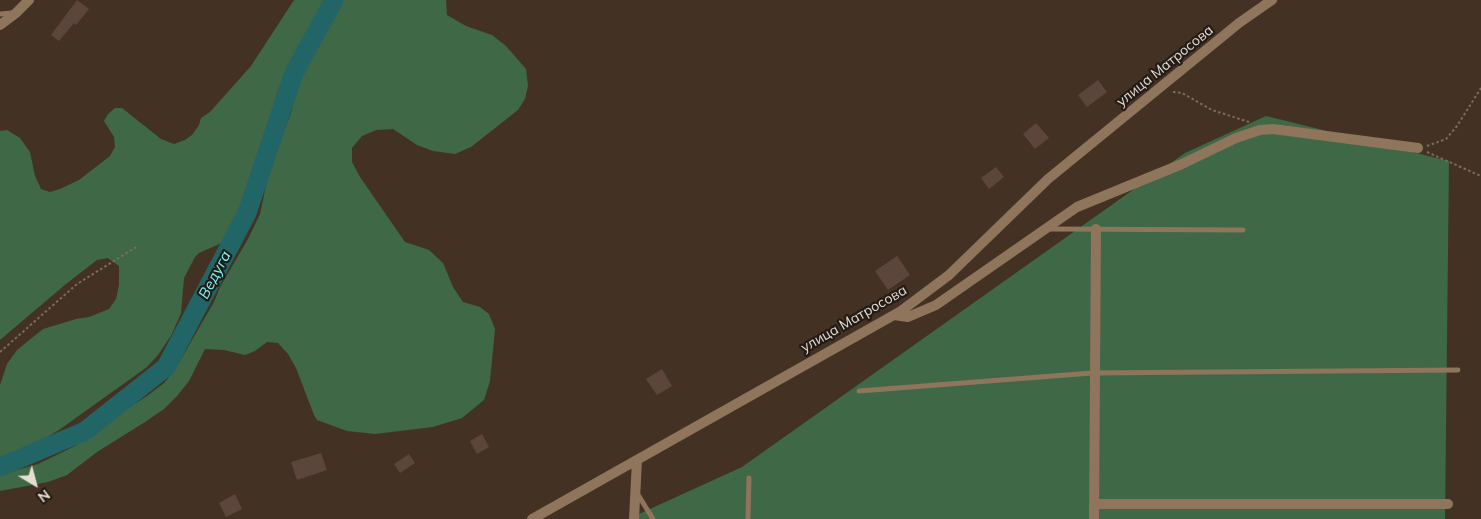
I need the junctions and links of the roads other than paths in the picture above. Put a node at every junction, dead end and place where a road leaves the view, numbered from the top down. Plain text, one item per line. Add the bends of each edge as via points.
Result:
1 (29, 0) edge
2 (1272, 0) edge
3 (0, 14) edge
4 (16, 14) junction
5 (0, 25) edge
6 (1418, 148) road end
7 (1046, 229) junction
8 (1096, 229) junction
9 (1243, 230) dead end
10 (894, 315) junction
11 (1458, 370) dead end
12 (1096, 373) junction
13 (858, 391) dead end
14 (637, 460) junction
15 (749, 478) dead end
16 (635, 491) junction
17 (1094, 504) junction
18 (1448, 504) dead end
19 (532, 519) edge
20 (634, 519) edge
21 (653, 519) edge
22 (748, 519) edge
23 (1094, 519) edge

1 - 4 street
2 - 10 street, улица Матросова via 1239,23 1048,179 949,275
3 - 4 lane
4 - 5 street
6 - 7 street via 1260,130 1077,207
7 - 8 lane
7 - 10 street via 936,305 908,317
8 - 9 lane
8 - 12 street
10 - 14 street, улица Матросова
11 - 12 lane
12 - 13 lane
12 - 17 street
14 - 16 street
14 - 19 street, улица Матросова
15 - 22 lane
16 - 20 street
16 - 21 lane
17 - 18 street
17 - 23 street

